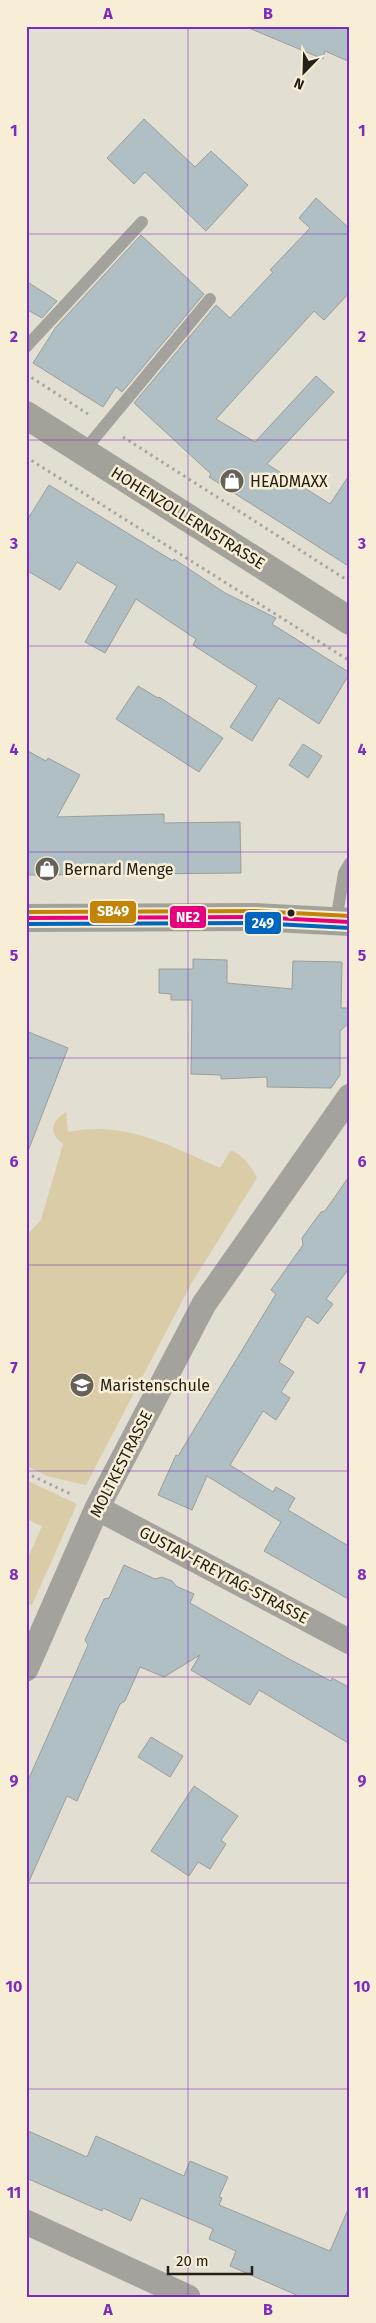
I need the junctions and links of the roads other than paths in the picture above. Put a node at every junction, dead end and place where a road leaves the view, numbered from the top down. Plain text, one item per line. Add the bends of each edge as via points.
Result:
1 (142, 222) dead end
2 (210, 299) dead end
3 (26, 347) edge
4 (26, 415) edge
5 (83, 452) junction
6 (350, 621) edge
7 (350, 863) edge
8 (26, 918) edge
9 (343, 922) edge
10 (350, 1096) edge
11 (97, 1508) junction
12 (350, 1642) edge
13 (26, 1669) edge
14 (26, 2222) edge
15 (139, 2287) edge
16 (188, 2297) edge

1 - 3 lane
2 - 5 lane
4 - 5 main road, HOHENZOLLERNSTRASSE
5 - 6 main road, HOHENZOLLERNSTRASSE
7 - 9 lane via 344,873
8 - 9 main road via 255,917
10 - 11 street, MOLTKESTRASSE via 204,1304
11 - 12 street, GUSTAV-FREYTAG-STRASSE
11 - 13 street, MOLTKESTRASSE
14 - 15 street
15 - 16 street

